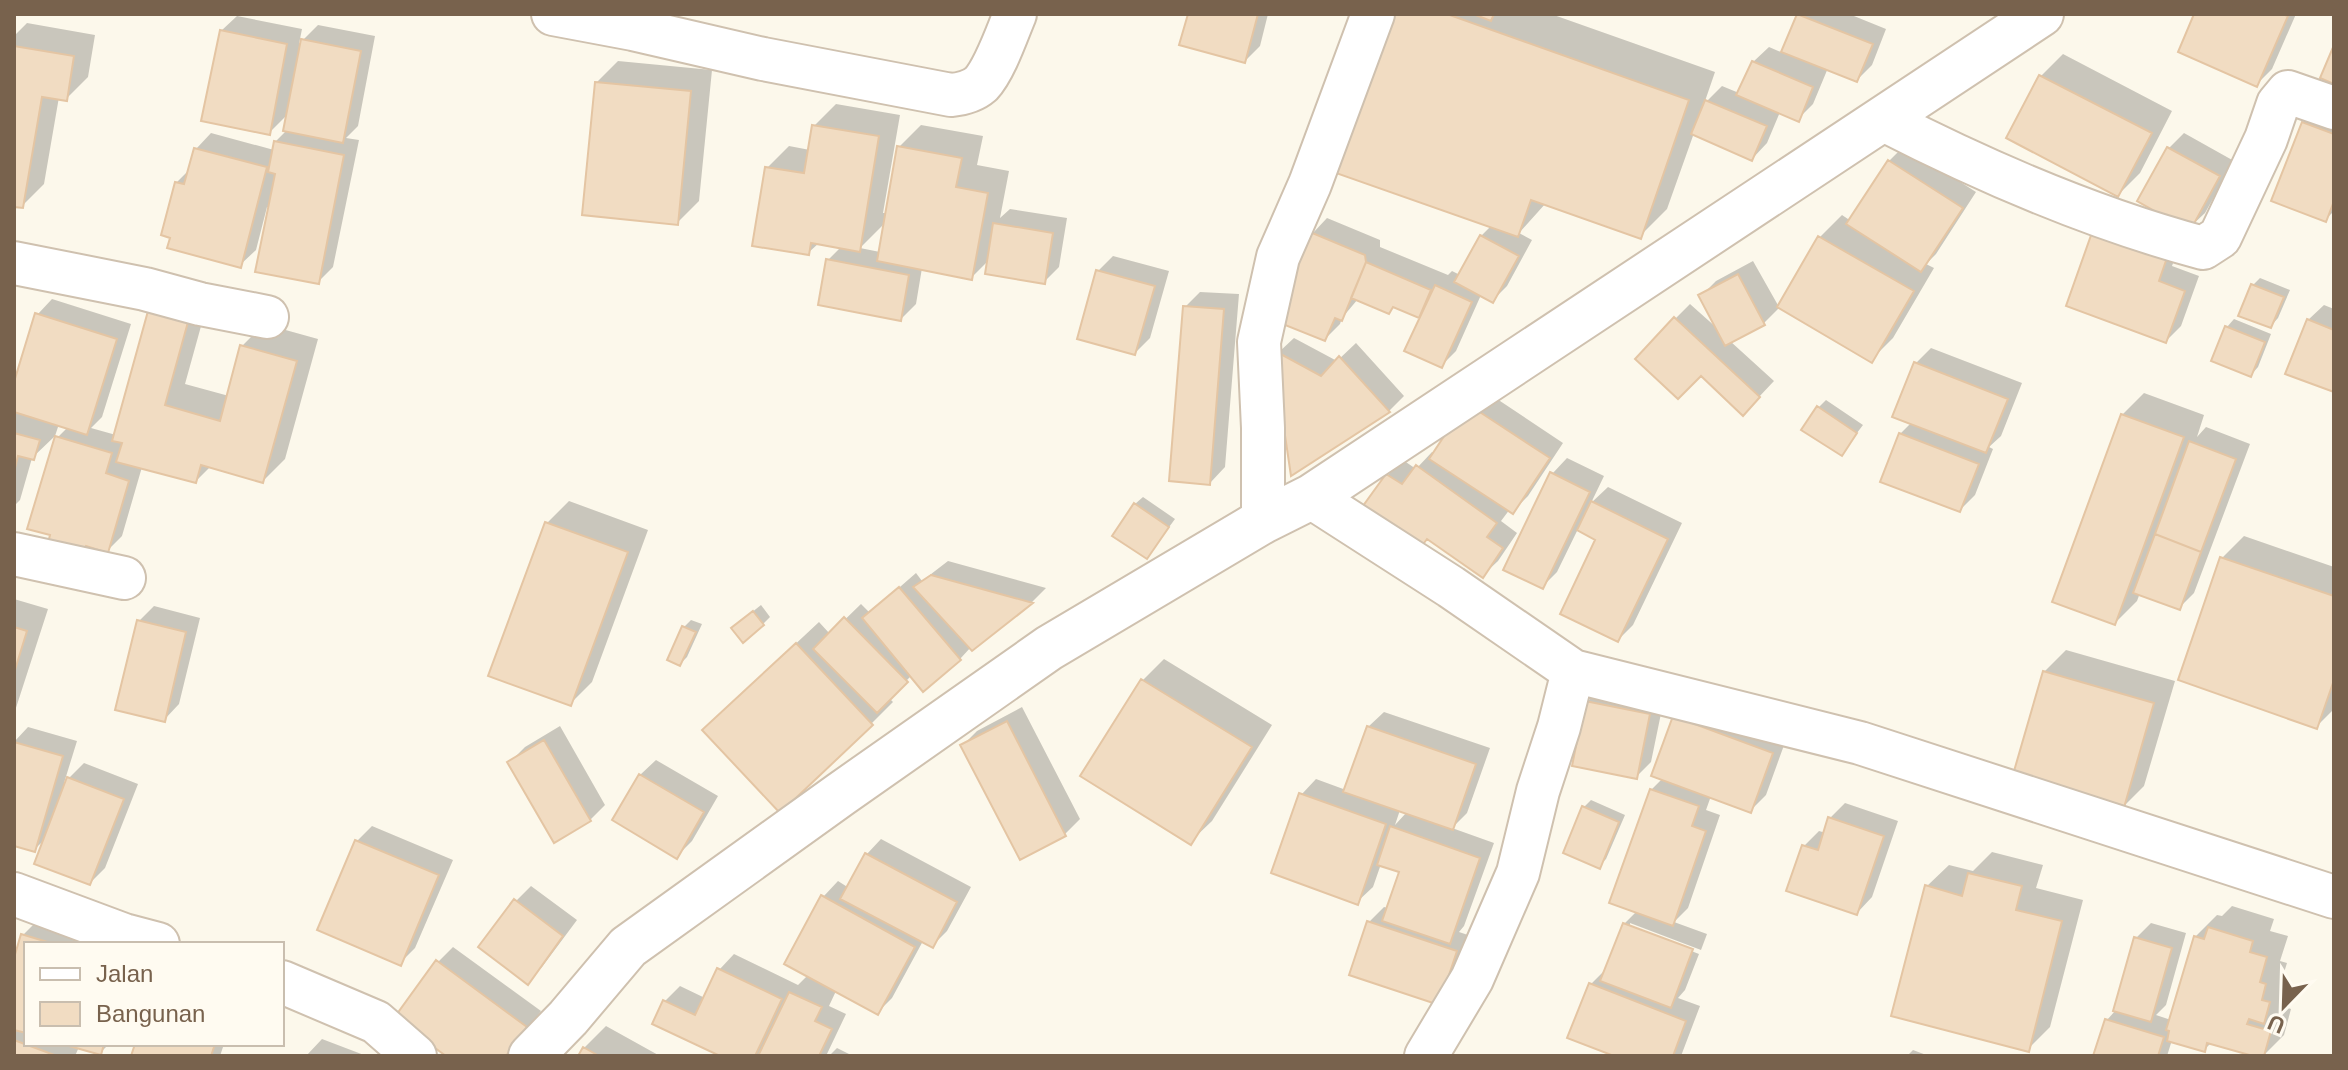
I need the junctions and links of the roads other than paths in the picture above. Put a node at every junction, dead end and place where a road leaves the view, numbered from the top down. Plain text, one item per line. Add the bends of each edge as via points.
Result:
1 (553, 14) edge
2 (1015, 14) edge
3 (1373, 14) edge
4 (2041, 14) edge
5 (2334, 108) edge
6 (1882, 119) junction
7 (14, 263) edge
8 (267, 317) dead end
9 (1311, 497) junction
10 (1263, 521) junction
11 (14, 554) edge
12 (124, 578) dead end
13 (1573, 671) junction
14 (14, 894) edge
15 (2334, 897) edge
16 (150, 942) edge
17 (284, 983) edge
18 (415, 1056) edge
19 (531, 1056) edge
20 (1426, 1056) edge

1 - 2 street via 951,95 980,84
3 - 10 street via 1278,257 1262,328
4 - 6 street
5 - 6 street via 2288,92 2220,237 2203,248 2051,199
6 - 9 street
7 - 8 street
9 - 10 street
9 - 13 street
10 - 19 street via 1049,648 628,947
11 - 12 street
13 - 15 street via 1860,743
13 - 20 street via 1518,873 1472,979
14 - 16 street
17 - 18 street via 376,1022

